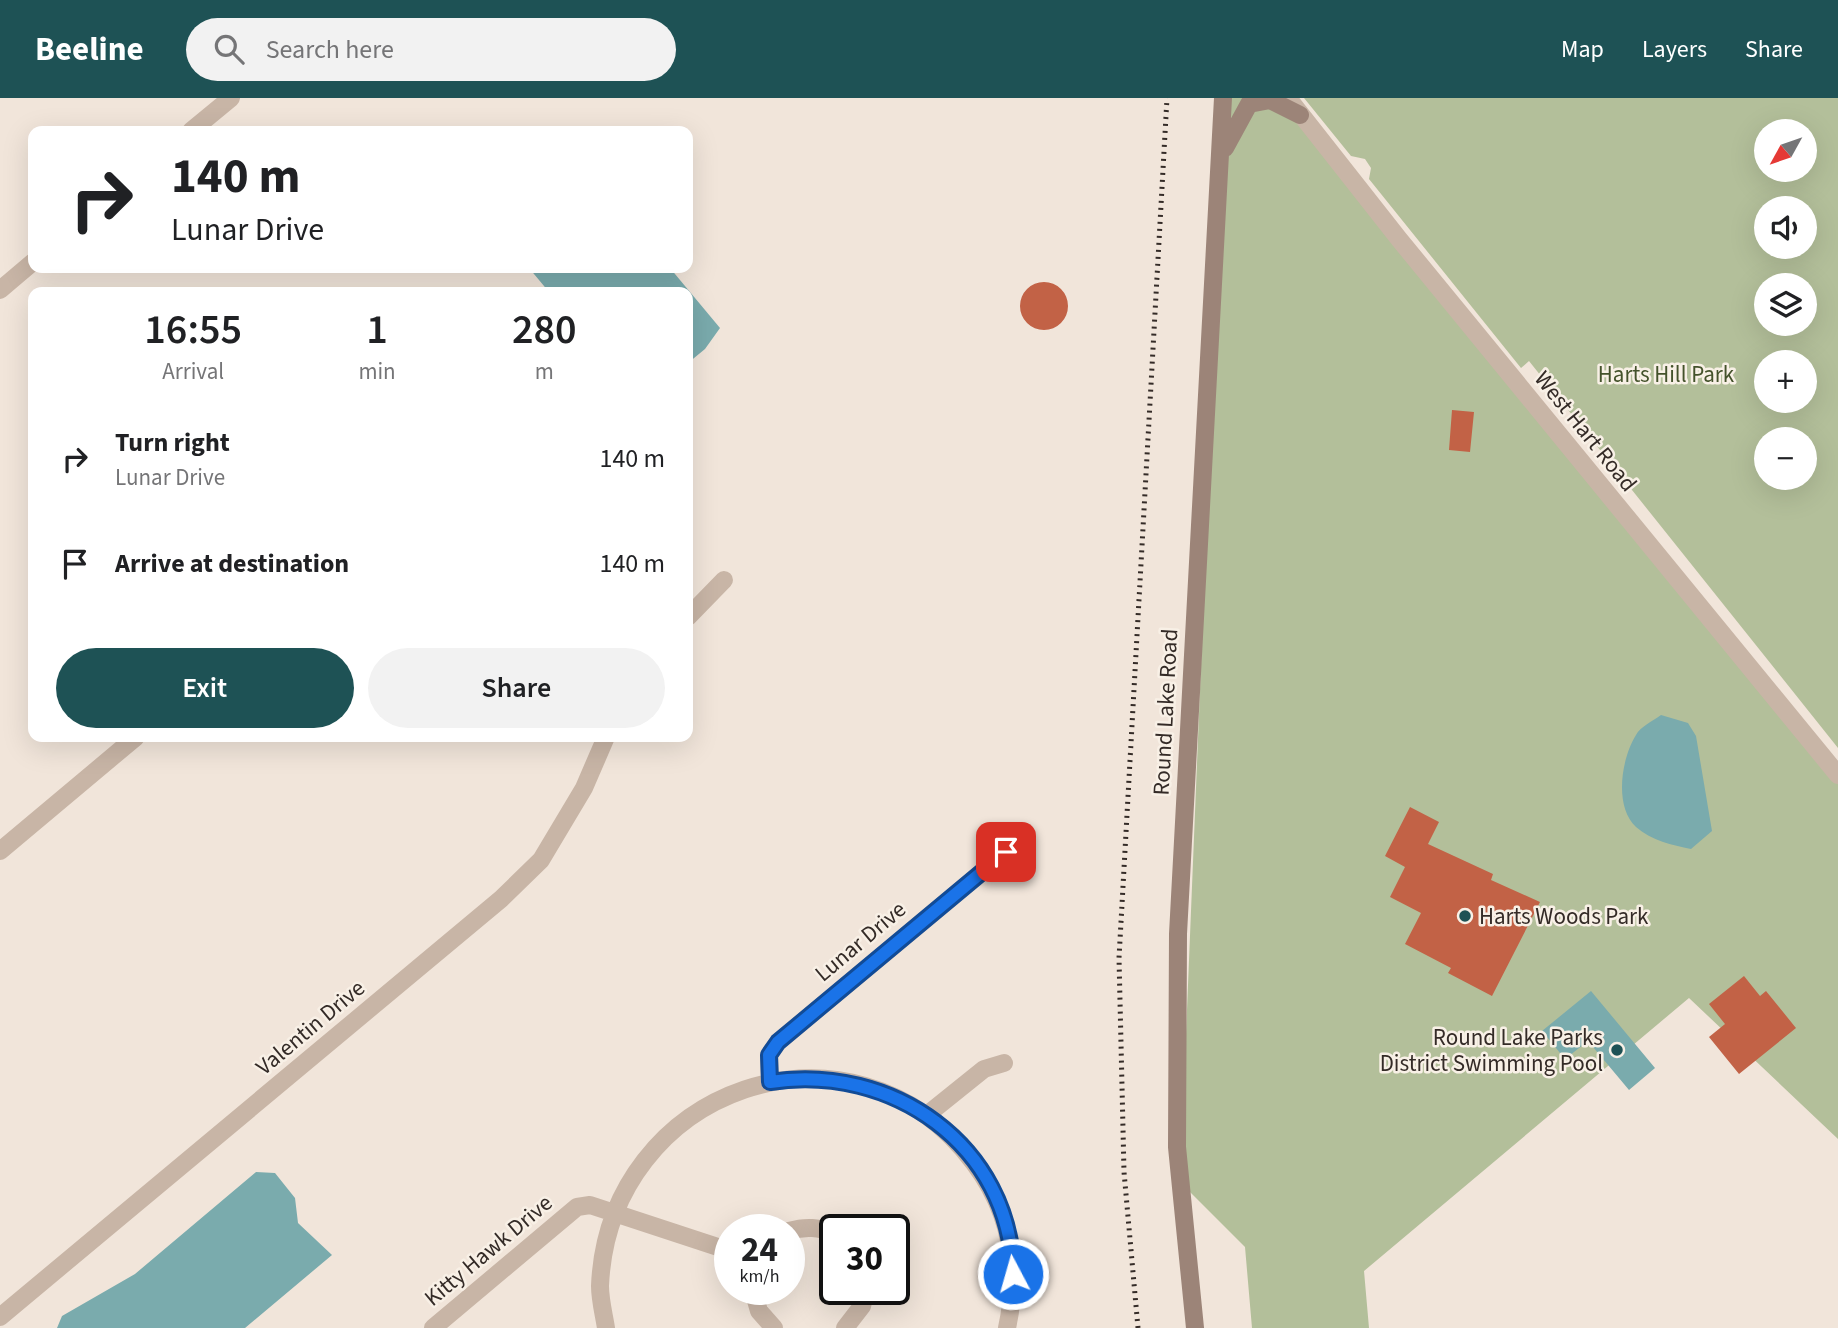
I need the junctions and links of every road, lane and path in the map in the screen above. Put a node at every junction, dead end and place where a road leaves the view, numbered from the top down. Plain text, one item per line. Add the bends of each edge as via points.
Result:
1 (231, 98) edge
2 (1223, 98) edge
3 (1287, 98) edge
4 (1300, 115) junction
5 (197, 126) edge
6 (1220, 158) junction
7 (28, 266) edge
8 (0, 290) edge
9 (723, 580) dead end
10 (693, 612) edge
11 (130, 742) edge
12 (604, 742) edge
13 (1838, 775) edge
14 (0, 851) edge
15 (1006, 852) dead end
16 (1004, 1063) dead end
17 (770, 1082) junction
18 (928, 1114) junction
19 (615, 1214) junction
20 (714, 1246) edge
21 (757, 1305) edge
22 (862, 1305) edge
23 (0, 1317) edge
24 (433, 1328) edge
25 (606, 1328) edge
26 (774, 1328) edge
27 (845, 1328) edge
28 (1007, 1328) edge
29 (1195, 1328) edge

1 - 5 street
2 - 6 main road, Round Lake Road
3 - 4 street, West Hart Road
4 - 6 main road via 1270,100 1249,104
4 - 13 street, West Hart Road
6 - 29 main road, Round Lake Road via 1178,934 1177,1147
7 - 8 street
9 - 10 street
11 - 14 street
12 - 23 street, Valentin Drive via 584,788 541,860 501,899
15 - 17 street, Lunar Drive via 778,1042 769,1055
16 - 18 street via 984,1069
17 - 18 street via 799,1077 842,1080 889,1093
17 - 19 street via 705,1105 663,1138 630,1181
18 - 28 street via 958,1142 988,1181 1004,1216 1013,1252 1014,1297
19 - 20 street
19 - 24 street, Kitty Hawk Drive via 590,1205 577,1207
19 - 25 street via 600,1287
21 - 26 street
22 - 27 street

